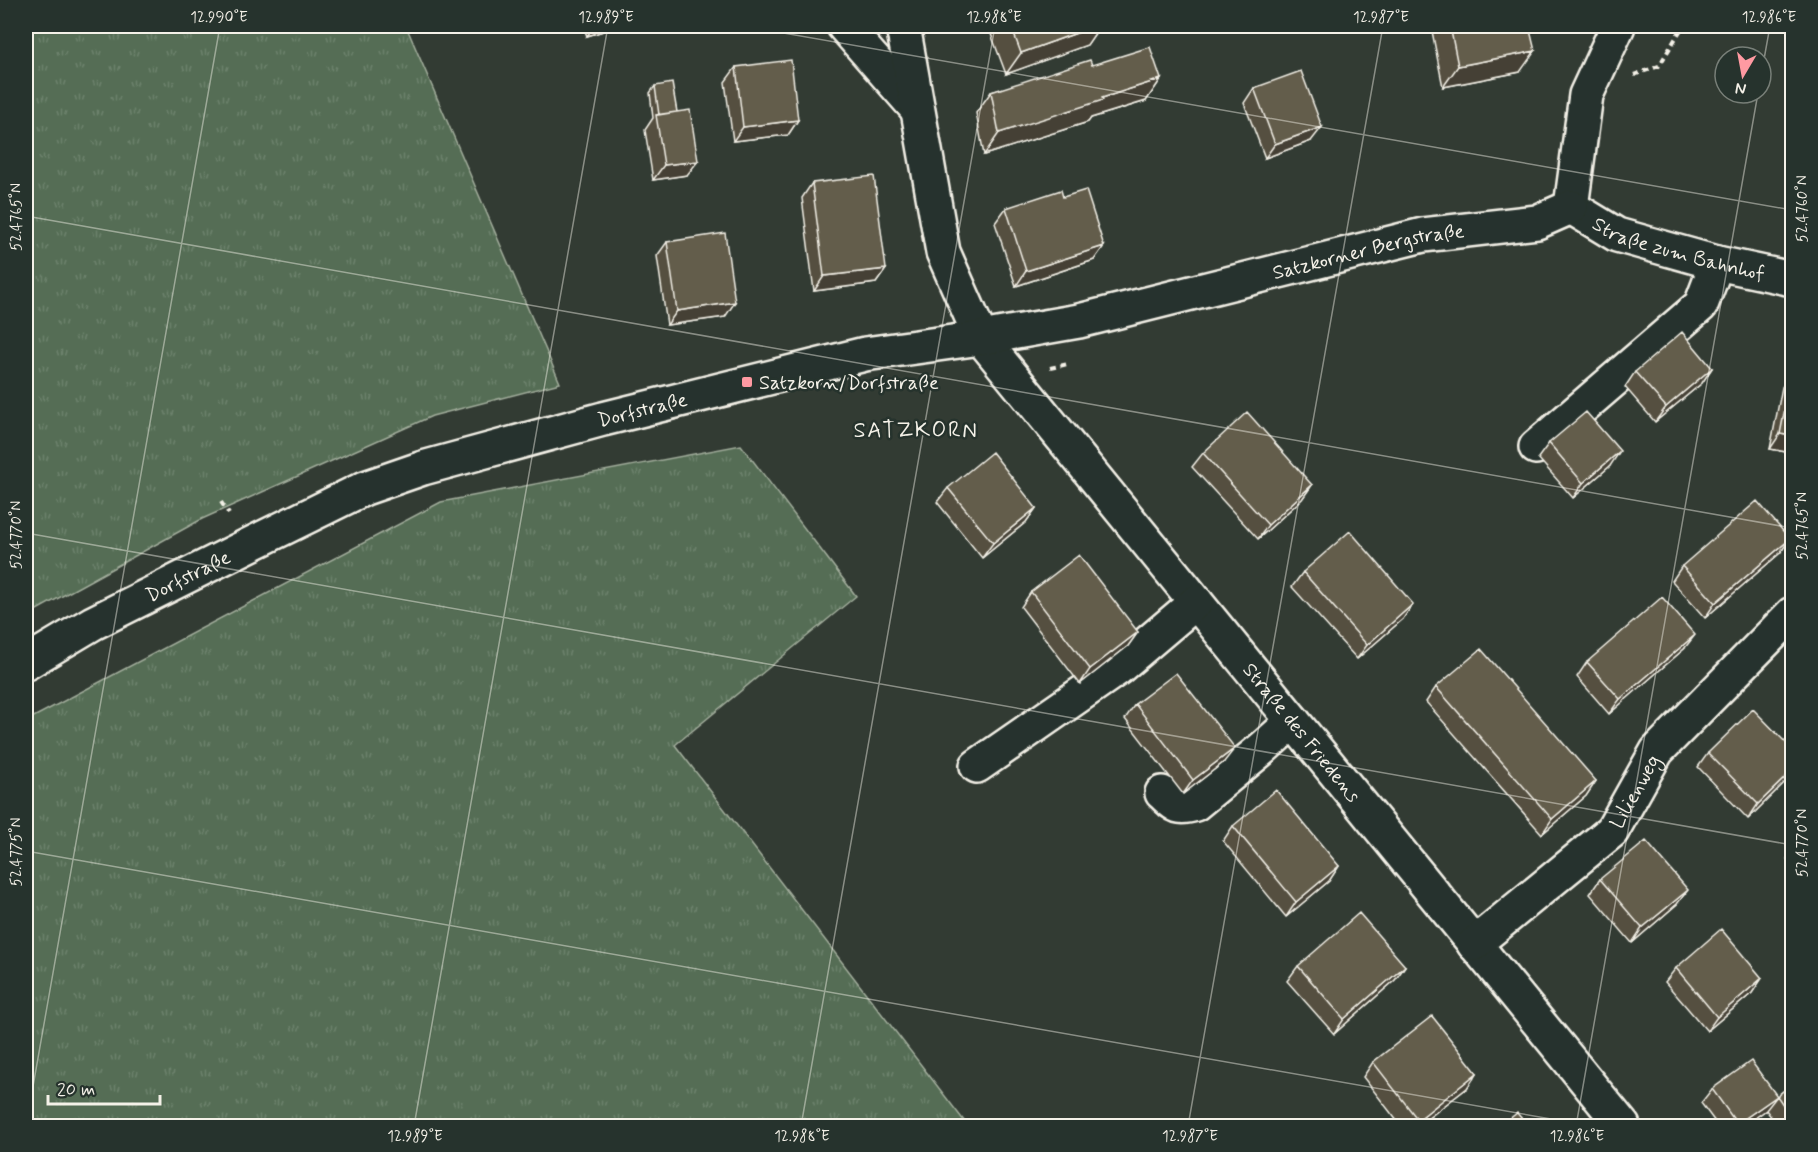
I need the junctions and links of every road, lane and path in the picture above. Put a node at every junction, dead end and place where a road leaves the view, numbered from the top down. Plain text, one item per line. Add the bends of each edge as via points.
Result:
1 (844, 26) edge
2 (903, 26) edge
3 (1618, 26) edge
4 (917, 109) junction
5 (1571, 207) junction
6 (1717, 263) junction
7 (1792, 279) edge
8 (981, 338) junction
9 (1536, 447) dead end
10 (1196, 602) junction
11 (1788, 626) edge
12 (26, 663) edge
13 (1293, 721) junction
14 (977, 766) dead end
15 (1162, 793) dead end
16 (1474, 944) junction
17 (1623, 1126) edge

1 - 4 street
2 - 4 street
3 - 5 street via 1586,95
4 - 8 street via 943,252
5 - 6 street, Straße zum Bahnhof via 1617,235
5 - 8 street, Satzkorner Bergstraße via 1537,222 1423,235 1079,321
6 - 7 street, Straße zum Bahnhof
6 - 9 street via 1701,305
8 - 10 street, Straße des Friedens
8 - 12 street, Dorfstraße via 865,354 423,468 365,488 93,623
10 - 13 street, Straße des Friedens
10 - 14 street via 1117,669
11 - 16 street, Lilienweg via 1657,751 1612,831
13 - 15 street via 1195,804 1175,806
13 - 16 street, Straße des Friedens
16 - 17 street, Straße des Friedens

